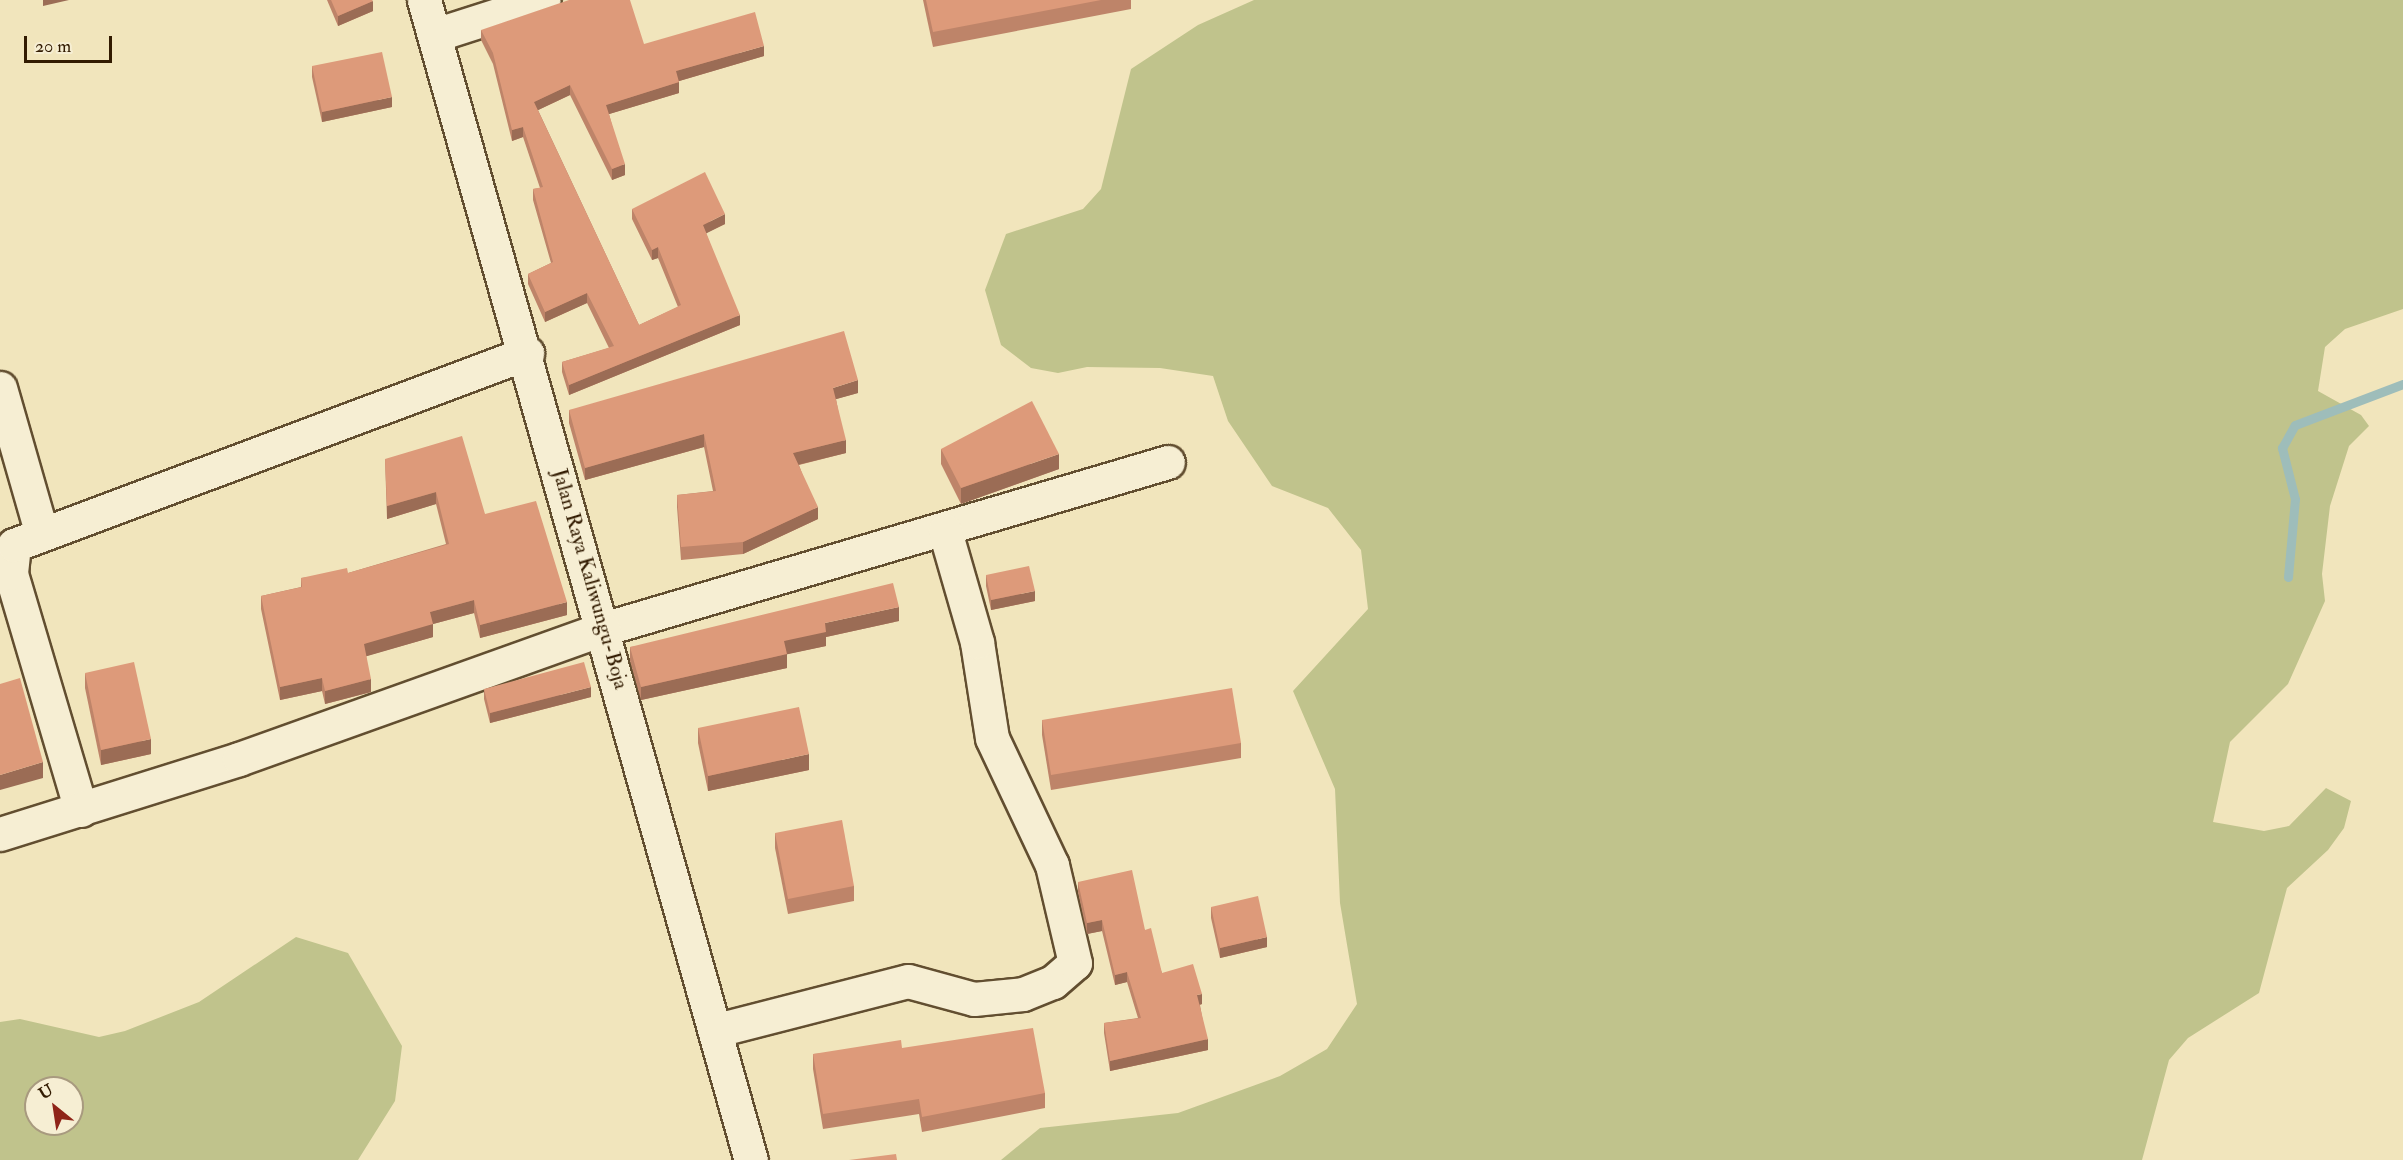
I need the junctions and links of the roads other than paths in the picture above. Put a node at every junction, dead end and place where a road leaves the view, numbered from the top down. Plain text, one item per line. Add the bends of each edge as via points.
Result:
1 (424, 0) edge
2 (544, 0) edge
3 (435, 35) junction
4 (527, 353) junction
5 (0, 388) edge
6 (1168, 462) dead end
7 (41, 531) junction
8 (945, 531) junction
9 (603, 629) junction
10 (81, 810) junction
11 (0, 834) edge
12 (717, 1030) junction
13 (751, 1160) edge

1 - 3 street, Jalan Raya Kaliwungu-Boja
2 - 3 street
3 - 4 street, Jalan Raya Kaliwungu-Boja
4 - 7 street
4 - 9 street, Jalan Raya Kaliwungu-Boja
5 - 7 street
6 - 8 street
7 - 10 street via 14,545 9,563
8 - 9 street
8 - 12 street via 976,642 992,738 1052,866 1076,963 1053,982 1023,994 974,999 908,981
9 - 10 street
9 - 12 street, Jalan Raya Kaliwungu-Boja
10 - 11 street
12 - 13 street, Jalan Raya Kaliwungu-Boja

